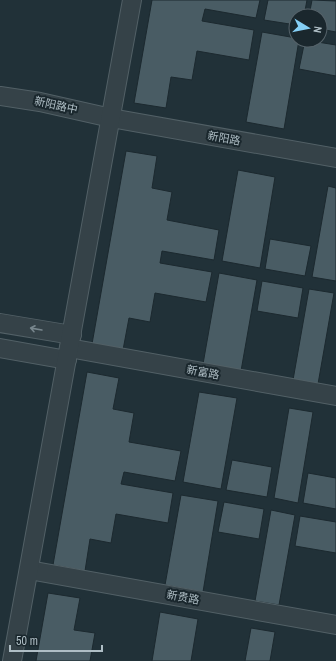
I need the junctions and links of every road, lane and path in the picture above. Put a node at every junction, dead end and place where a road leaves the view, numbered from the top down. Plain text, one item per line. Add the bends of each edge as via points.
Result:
1 (132, 0) edge
2 (0, 96) edge
3 (111, 118) junction
4 (336, 158) edge
5 (0, 323) edge
6 (0, 348) edge
7 (69, 348) junction
8 (336, 396) edge
9 (29, 570) junction
10 (336, 625) edge
11 (12, 661) edge

1 - 3 street
2 - 3 street, 新阳路中
3 - 4 street, 新阳路
3 - 7 street
7 -> 5 street
6 - 7 street
7 - 8 street, 新富路
7 - 9 street
9 - 10 street, 新贵路
9 - 11 street

